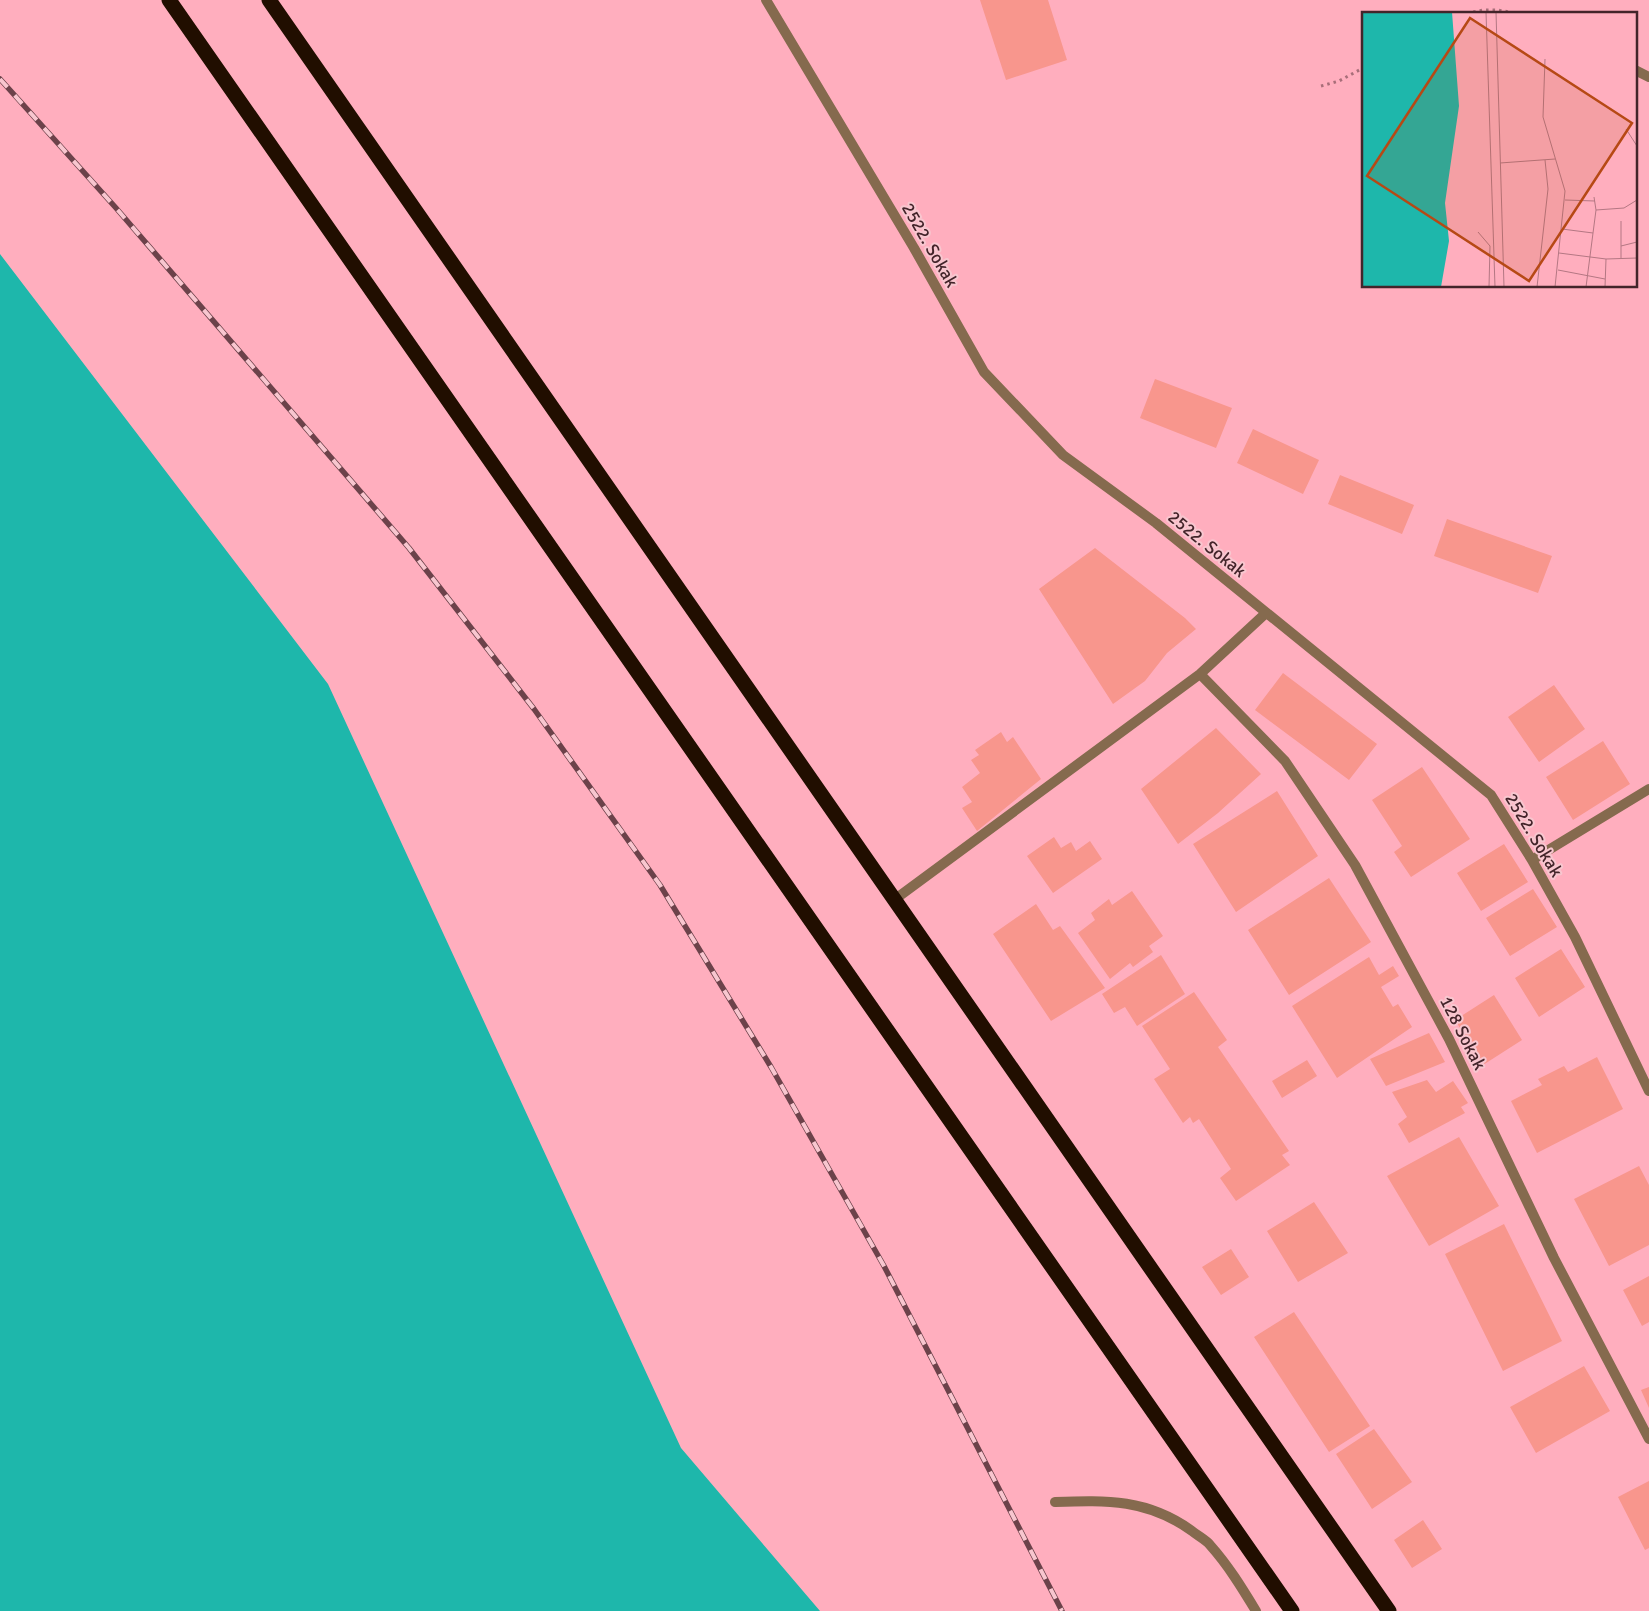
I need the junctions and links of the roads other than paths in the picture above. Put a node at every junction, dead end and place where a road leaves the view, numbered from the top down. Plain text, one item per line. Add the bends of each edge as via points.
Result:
1 (170, 0) edge
2 (269, 0) edge
3 (766, 0) edge
4 (1636, 70) edge
5 (1649, 77) edge
6 (1266, 613) junction
7 (1200, 674) junction
8 (1649, 789) edge
9 (1532, 860) junction
10 (894, 900) junction
11 (1648, 1086) edge
12 (1649, 1439) edge
13 (1054, 1502) dead end
14 (1256, 1611) edge
15 (1292, 1611) edge
16 (1389, 1611) edge

1 - 15 highway
2 - 10 highway
3 - 6 street, 2522. Sokak via 984,372 1063,455 1156,523
4 - 5 street
6 - 7 street
6 - 9 street, 2522. Sokak via 1491,795
7 - 10 street
7 - 12 street, 128 Sokak via 1285,761 1355,865 1449,1039 1554,1258
8 - 9 street
9 - 11 street, 2522. Sokak via 1576,937
10 - 16 highway
13 - 14 street via 1102,1500 1138,1504 1176,1520 1209,1543 1234,1574

